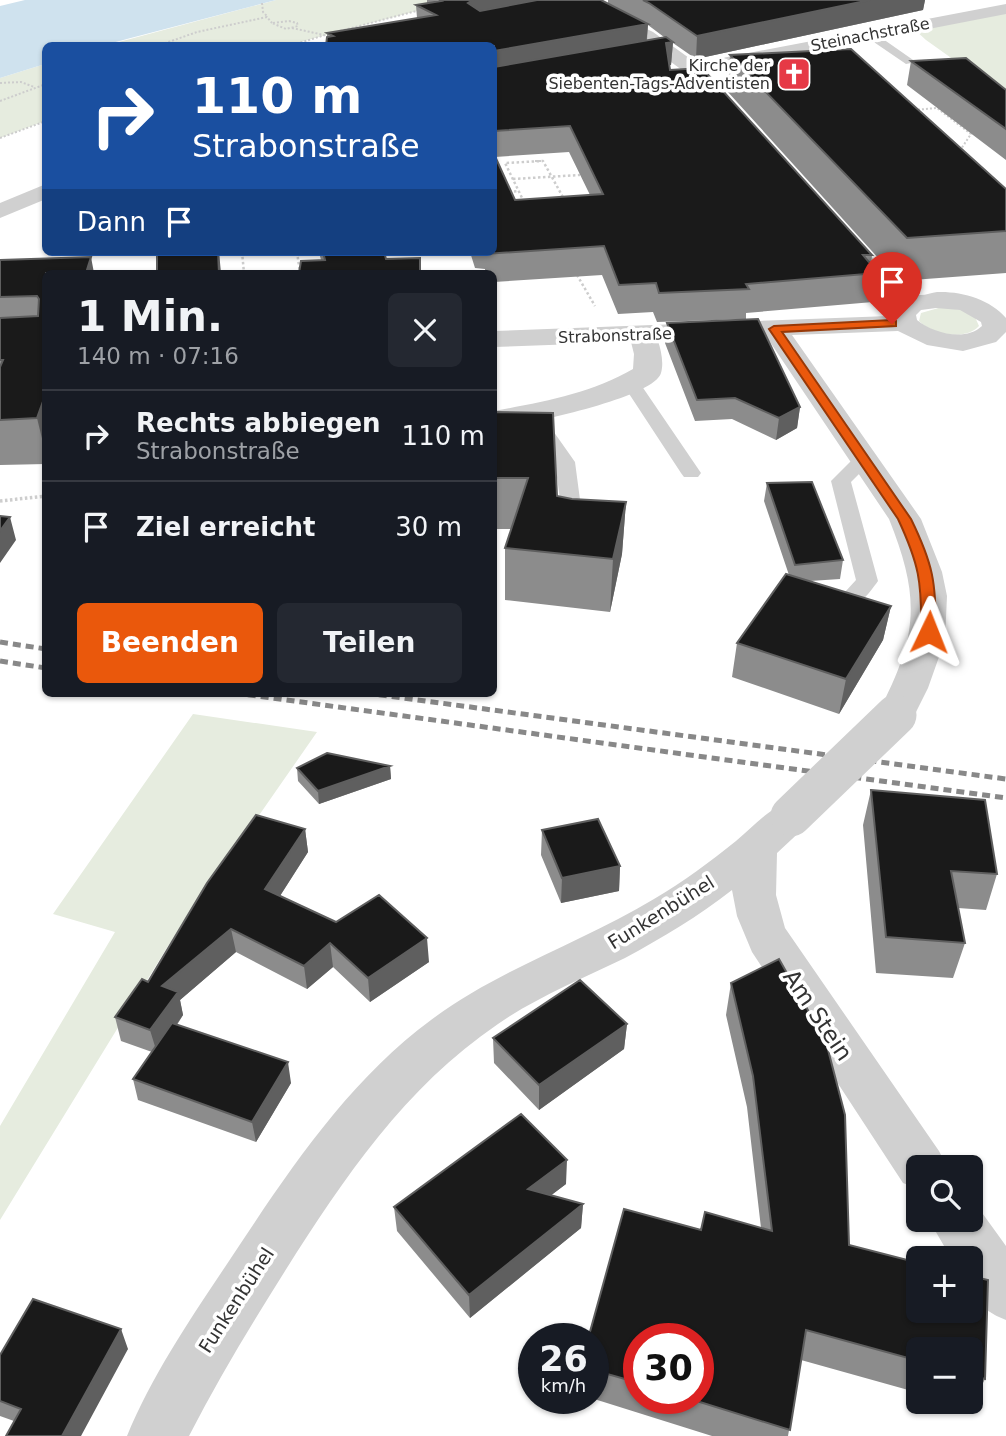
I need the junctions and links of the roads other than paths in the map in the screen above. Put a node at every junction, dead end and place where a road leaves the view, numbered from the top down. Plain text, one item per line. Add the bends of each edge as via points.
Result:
1 (612, 0) edge
2 (573, 5) edge
3 (1006, 9) edge
4 (869, 34) junction
5 (668, 51) junction
6 (641, 56) edge
7 (910, 62) edge
8 (693, 69) junction
9 (738, 120) edge
10 (42, 193) edge
11 (0, 211) edge
12 (830, 223) edge
13 (1006, 293) edge
14 (975, 307) junction
15 (908, 314) junction
16 (774, 329) junction
17 (643, 335) junction
18 (999, 336) edge
19 (497, 339) edge
20 (631, 383) junction
21 (531, 414) junction
22 (497, 420) edge
23 (864, 459) junction
24 (691, 473) dead end
25 (577, 544) edge
26 (845, 604) edge
27 (773, 833) junction
28 (913, 1155) edge
29 (964, 1232) edge
30 (1006, 1293) edge
31 (157, 1436) edge

1 - 2 street
2 - 5 street via 630,26
3 - 4 street, Steinachstraße
4 - 7 lane
4 - 8 street, Steinachstraße
5 - 6 street
5 - 8 street
8 - 9 street
10 - 11 street
12 - 15 street
13 - 14 street
14 - 15 street, Strabonstraße via 949,301
14 - 18 street, Strabonstraße via 996,323
15 - 16 street, Strabonstraße
15 - 18 street, Strabonstraße via 918,334 943,341
16 - 17 street, Strabonstraße
16 - 23 street, Funkenbühel
17 - 19 street, Strabonstraße
17 - 20 street via 647,373
20 - 21 street
20 - 24 lane
21 - 22 street
21 - 25 lane via 565,462
23 - 26 lane via 841,481 867,581
23 - 27 street, Funkenbühel, bridge via 905,519 919,549 929,585 927,648 896,715
27 - 28 street, Am Stein via 752,881 757,914 768,940
27 - 31 street, Funkenbühel via 632,934 484,1008 390,1083 319,1173 230,1307
29 - 30 street

